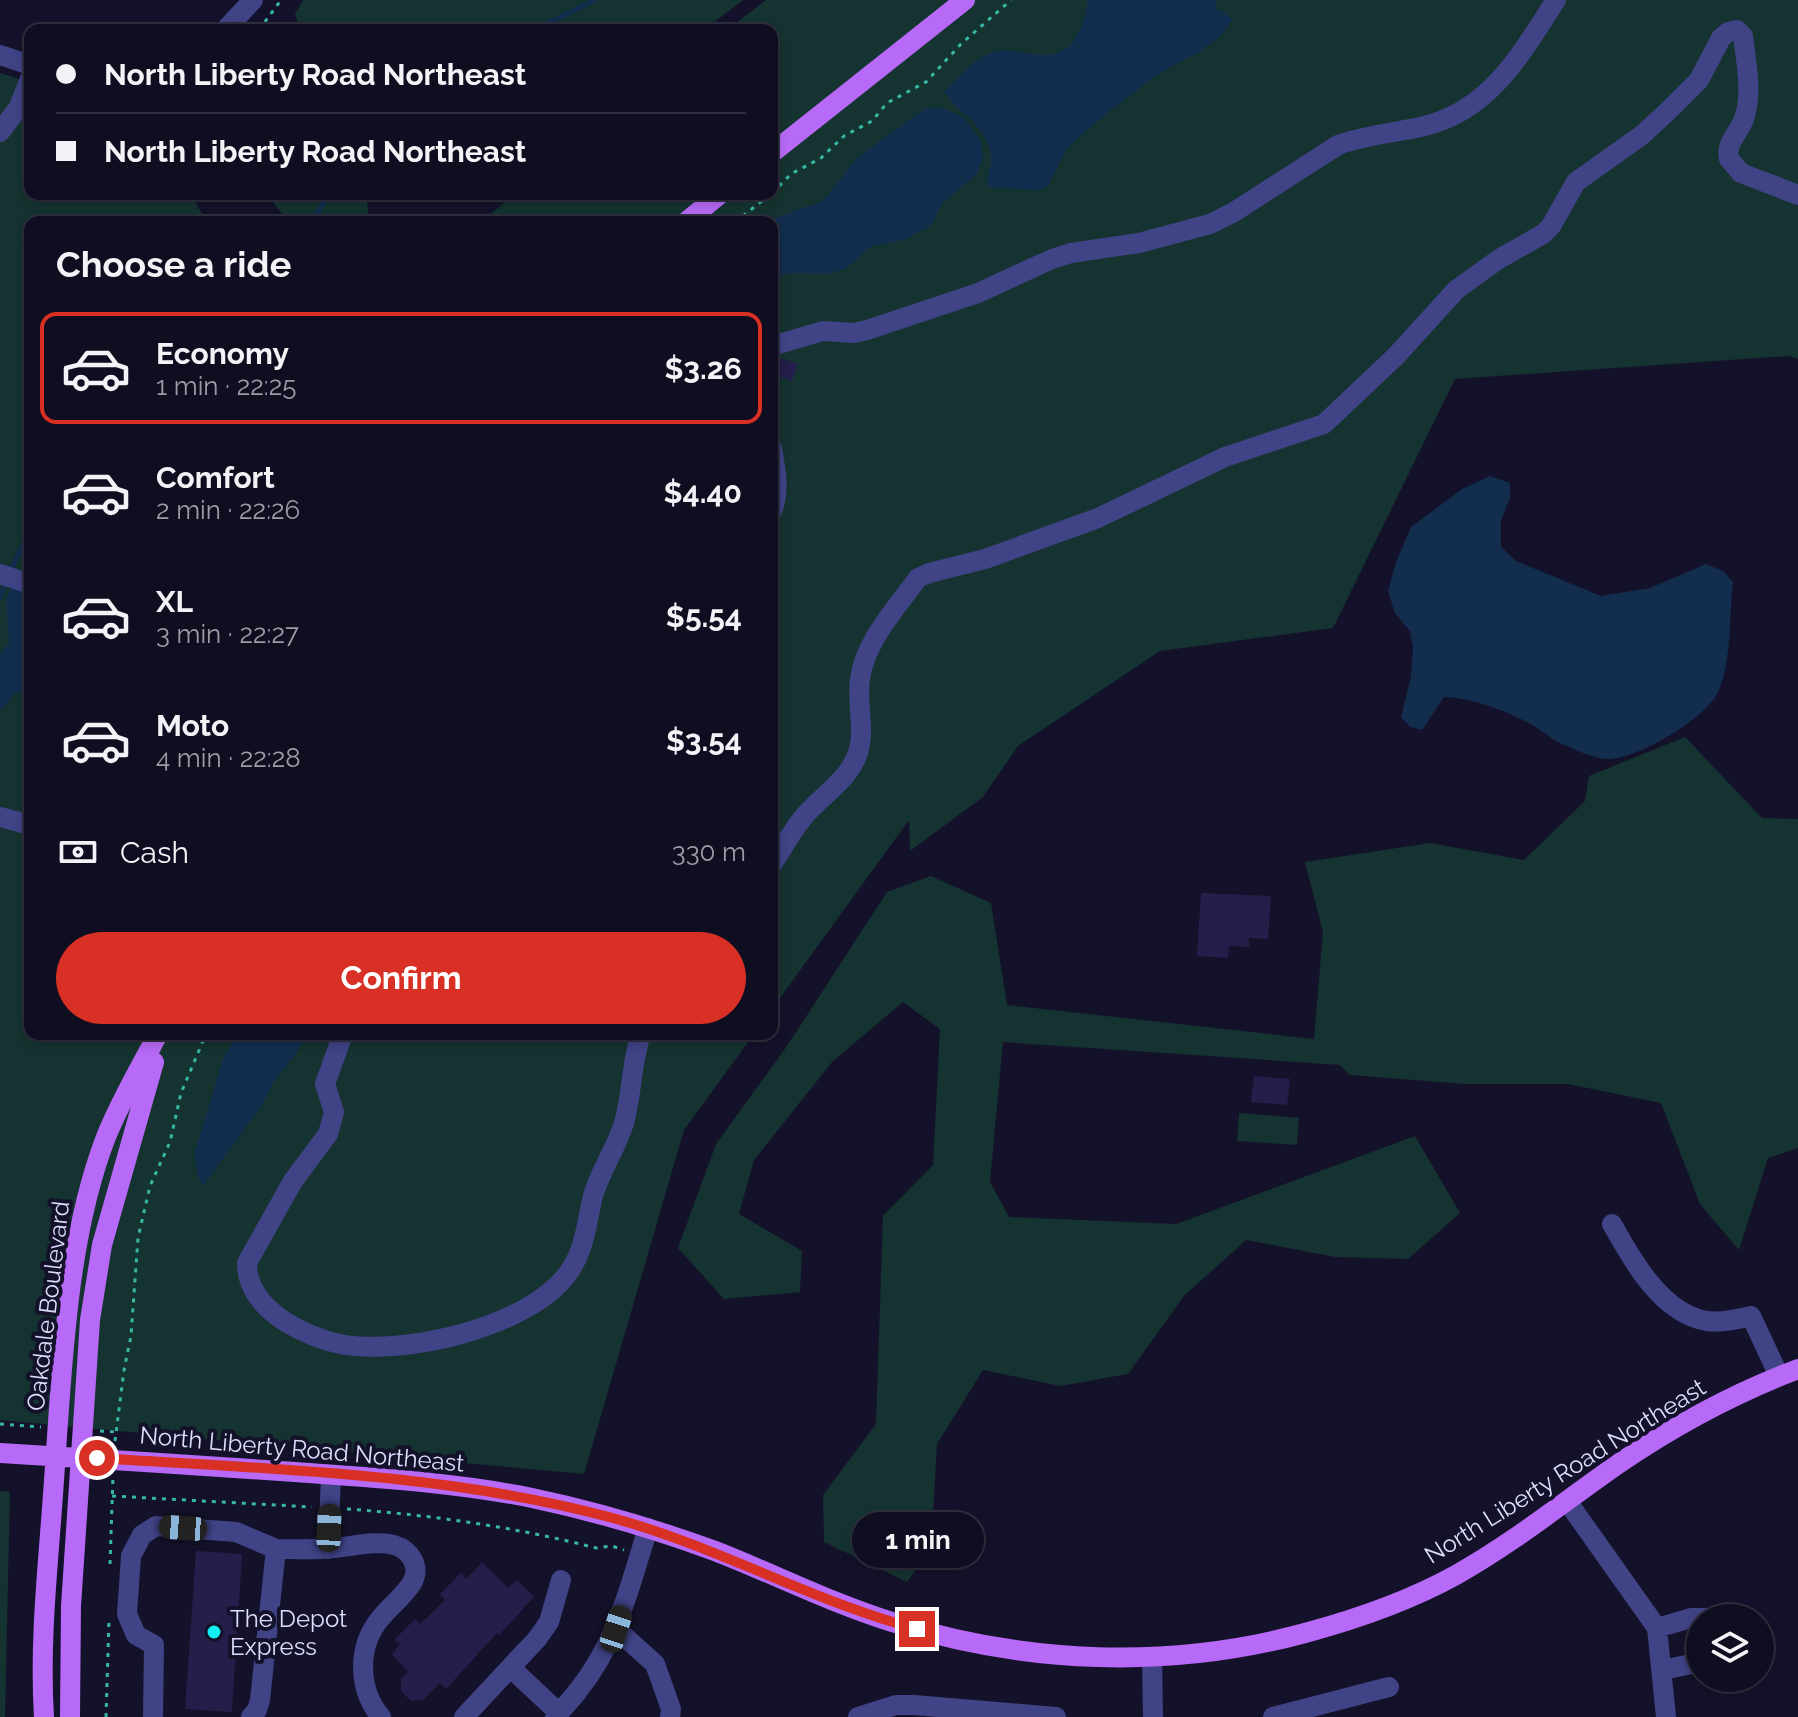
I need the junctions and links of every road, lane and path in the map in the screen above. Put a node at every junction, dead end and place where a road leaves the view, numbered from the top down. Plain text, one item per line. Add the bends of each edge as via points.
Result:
1 (253, 0) edge
2 (281, 0) edge
3 (965, 0) edge
4 (1011, 0) edge
5 (1556, 0) edge
6 (231, 24) edge
7 (263, 24) edge
8 (0, 55) edge
9 (24, 63) edge
10 (24, 94) edge
11 (0, 132) edge
12 (778, 148) edge
13 (778, 186) edge
14 (1798, 195) edge
15 (713, 200) edge
16 (762, 200) edge
17 (693, 216) edge
18 (742, 216) edge
19 (778, 344) edge
20 (0, 574) edge
21 (24, 582) edge
22 (0, 817) edge
23 (24, 823) edge
24 (778, 854) edge
25 (157, 1040) edge
26 (158, 1040) edge
27 (203, 1040) edge
28 (341, 1040) edge
29 (639, 1040) edge
30 (1612, 1224) dead end
31 (1789, 1372) edge
32 (0, 1453) edge
33 (56, 1456) junction
34 (81, 1457) junction
35 (113, 1459) junction
36 (331, 1475) junction
37 (112, 1496) junction
38 (1567, 1501) junction
39 (330, 1508) junction
40 (648, 1528) junction
41 (276, 1549) junction
42 (328, 1549) junction
43 (639, 1555) junction
44 (110, 1563) dead end
45 (561, 1580) dead end
46 (109, 1609) dead end
47 (1686, 1619) edge
48 (1657, 1628) junction
49 (616, 1629) junction
50 (1152, 1657) junction
51 (1686, 1665) edge
52 (511, 1668) junction
53 (1663, 1670) junction
54 (1389, 1687) dead end
55 (557, 1715) edge
56 (868, 1715) edge
57 (1028, 1716) edge
58 (44, 1717) edge
59 (70, 1717) edge
60 (106, 1717) edge
61 (153, 1717) edge
62 (251, 1717) edge
63 (381, 1717) edge
64 (464, 1717) edge
65 (670, 1717) edge
66 (1056, 1717) edge
67 (1153, 1717) edge
68 (1273, 1717) edge
69 (1666, 1717) edge

1 - 6 street
2 - 7 path
3 - 12 main road
4 - 13 path via 926,82 887,103 872,121
5 - 19 street via 1493,89 1450,119 1338,145 1210,224 1139,243 1071,253 978,293 867,330 823,331
8 - 9 street
10 - 11 street
14 - 24 street via 1741,173 1729,159 1748,93 1743,36 1737,30 1728,32 1699,80 1642,135 1576,182 1543,234 1456,290 1324,424 1225,457 1098,518 918,578 862,667 860,747 854,762 808,811
15 - 17 main road
16 - 18 path
20 - 21 street
22 - 23 street
25 - 33 main road, Oakdale Boulevard via 106,1136 85,1207
26 - 34 main road, Oakdale Boulevard via 102,1245 90,1320
27 - 35 path via 150,1186 138,1238 131,1336
28 - 29 street via 325,1084 334,1112 328,1134 293,1181 247,1263 247,1274 268,1310 287,1323 341,1344 379,1347 433,1341 487,1325 525,1309 564,1279 577,1262 598,1180 623,1125
30 - 31 street via 1643,1275 1670,1302 1691,1317 1710,1321 1751,1316
31 - 38 main road, North Liberty Road Northeast via 1682,1423
32 - 33 main road, North Liberty Road Northeast
33 - 34 main road, North Liberty Road Northeast
33 - 58 main road, Oakdale Boulevard via 44,1622
34 - 35 main road, North Liberty Road Northeast
34 - 59 main road, Oakdale Boulevard
35 - 36 main road, North Liberty Road Northeast
35 - 37 path
36 - 39 street
36 - 40 main road, North Liberty Road Northeast via 494,1491
37 - 39 path
37 - 44 path
38 - 48 street
38 - 50 main road, North Liberty Road Northeast via 1453,1577 1378,1610 1263,1643
39 - 42 street
39 - 43 path via 403,1513 596,1548 612,1546
40 - 43 street
40 - 50 main road, North Liberty Road Northeast via 848,1607 964,1642 1051,1656
41 - 42 street
41 - 61 street via 236,1532 156,1526 142,1535 131,1556 127,1614 136,1635 154,1645
41 - 62 street via 260,1700
42 - 63 street via 395,1545 416,1564 411,1585 380,1619 366,1646 365,1686
43 - 49 street
45 - 52 street via 549,1622
46 - 60 path
47 - 48 street
48 - 53 street
49 - 55 street via 586,1683
49 - 65 street via 655,1664
50 - 67 street
51 - 53 street
52 - 55 street
52 - 64 street
53 - 69 street
54 - 68 street
56 - 57 street via 914,1705
57 - 66 street

